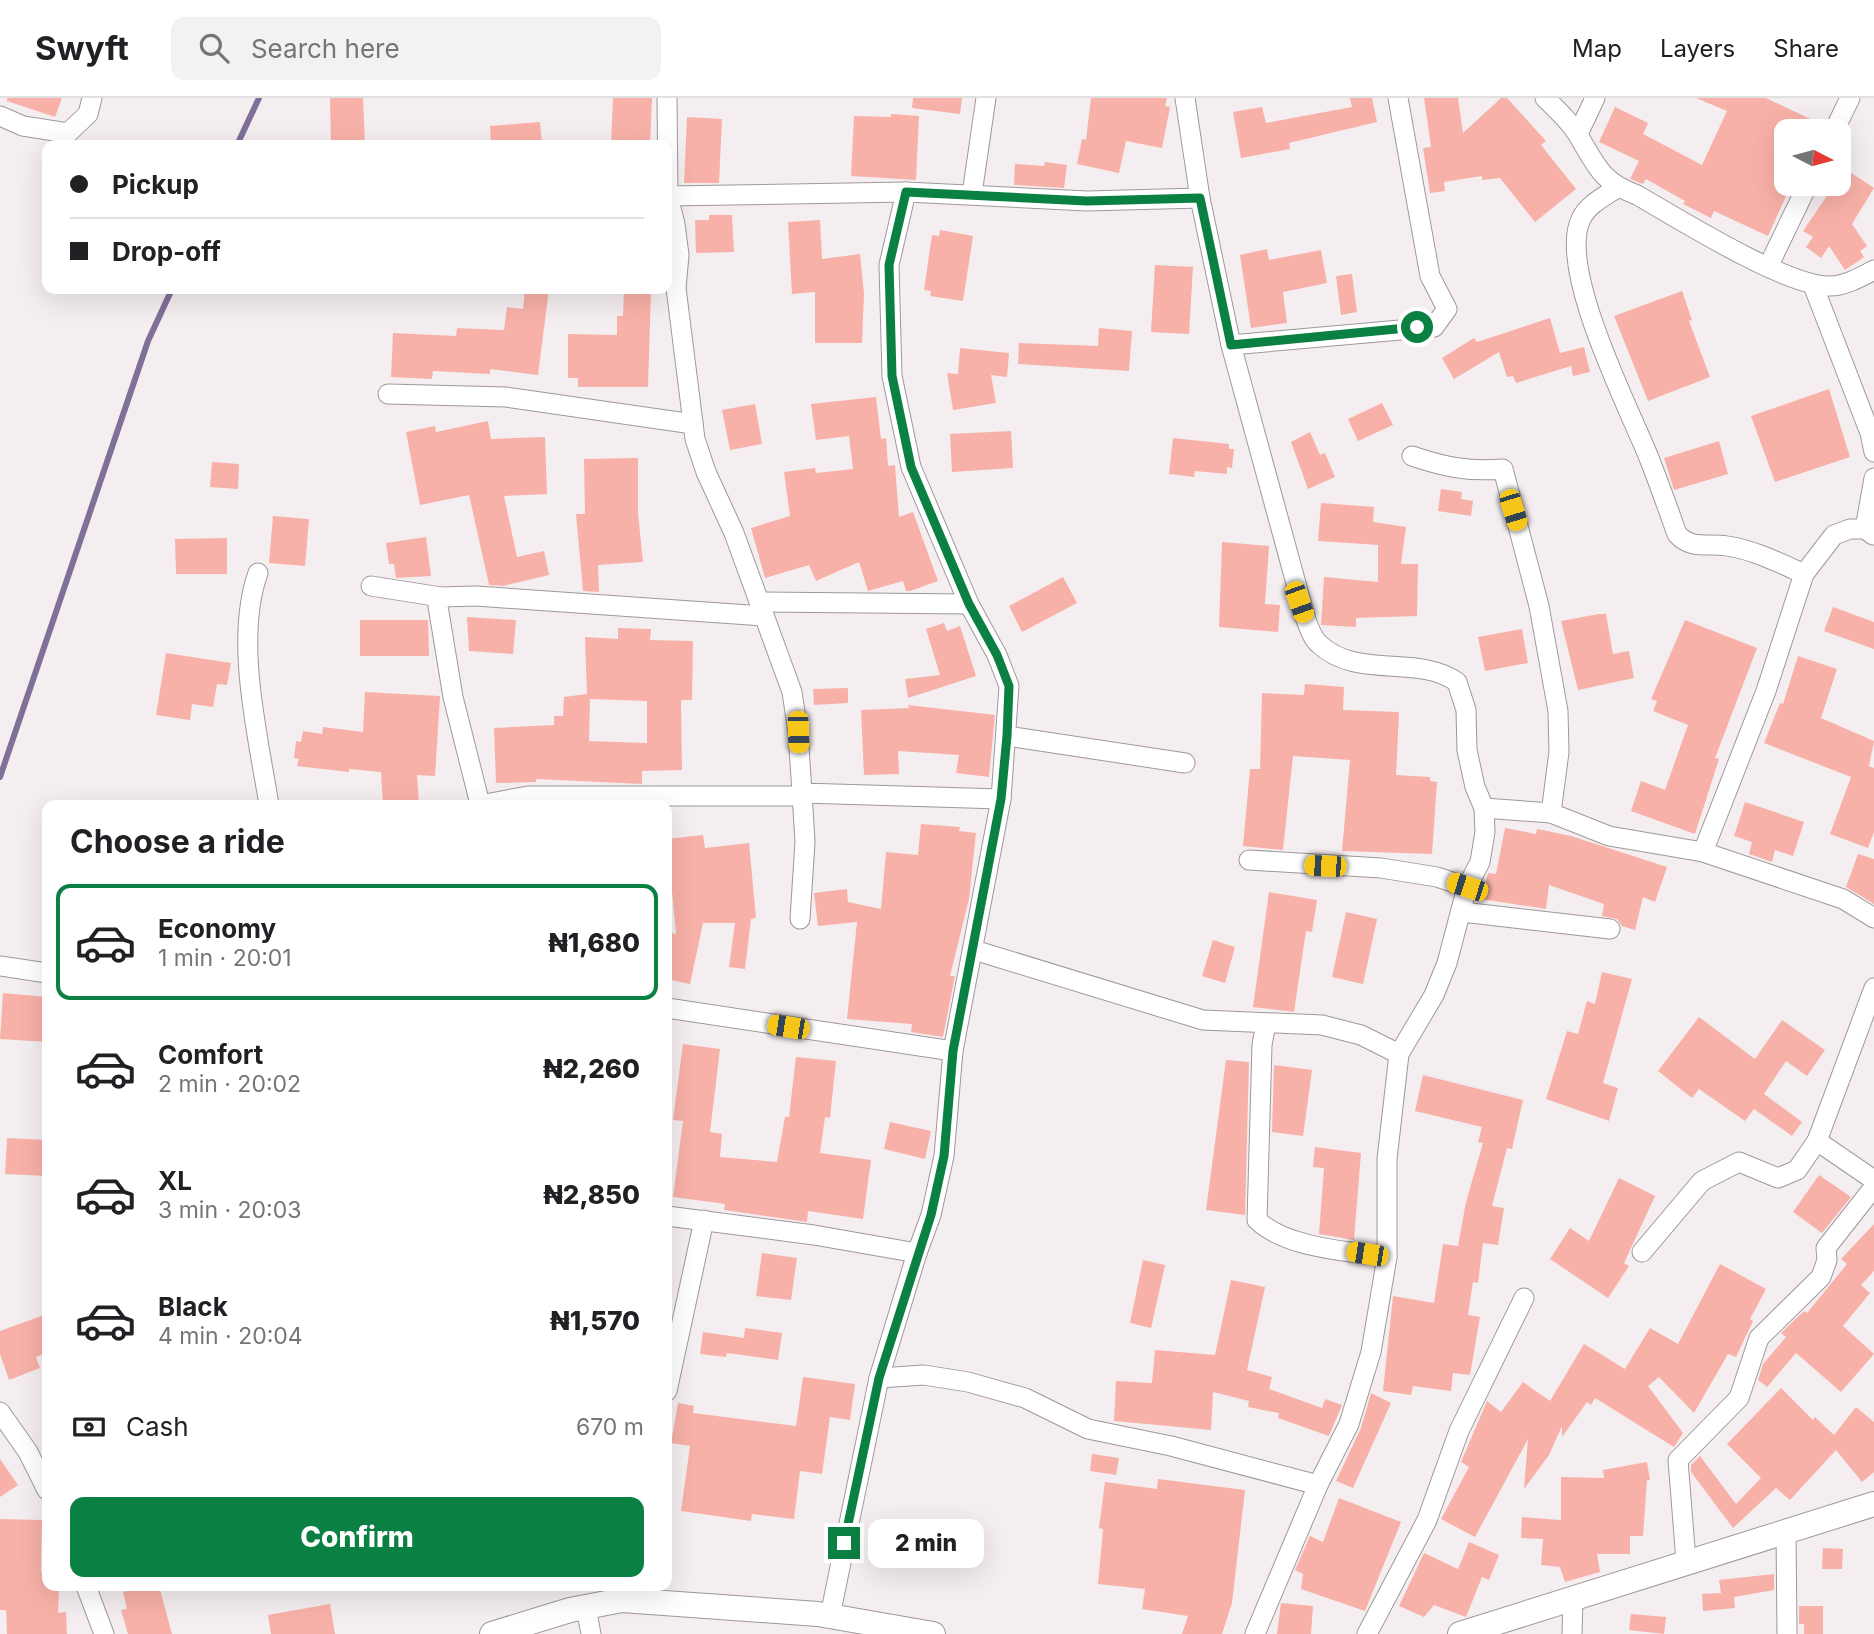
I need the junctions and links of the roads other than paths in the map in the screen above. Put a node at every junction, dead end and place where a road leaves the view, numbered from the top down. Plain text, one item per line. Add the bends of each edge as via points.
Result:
1 (92, 98) edge
2 (667, 98) edge
3 (985, 98) edge
4 (1185, 98) edge
5 (1398, 98) edge
6 (1545, 98) edge
7 (1595, 98) edge
8 (1850, 98) edge
9 (0, 116) edge
10 (1840, 119) edge
11 (1578, 134) junction
12 (667, 140) edge
13 (1617, 188) junction
14 (906, 192) junction
15 (972, 194) junction
16 (672, 196) edge
17 (1802, 196) edge
18 (1200, 198) junction
19 (672, 218) edge
20 (1768, 267) junction
21 (1874, 270) edge
22 (1813, 285) junction
23 (1231, 345) junction
24 (388, 394) dead end
25 (693, 424) junction
26 (1874, 452) edge
27 (1412, 456) dead end
28 (1874, 478) edge
29 (1870, 532) edge
30 (258, 573) dead end
31 (1804, 574) junction
32 (371, 586) dead end
33 (441, 597) junction
34 (969, 604) junction
35 (762, 609) junction
36 (1007, 736) junction
37 (1185, 763) dead end
38 (802, 793) junction
39 (1001, 799) junction
40 (268, 800) edge
41 (479, 800) edge
42 (504, 800) edge
43 (1484, 808) junction
44 (1551, 813) junction
45 (1703, 852) junction
46 (1249, 860) dead end
47 (1467, 887) junction
48 (1462, 912) junction
49 (1874, 918) edge
50 (800, 919) dead end
51 (1609, 929) dead end
52 (974, 950) junction
53 (0, 965) edge
54 (42, 972) edge
55 (1874, 988) edge
56 (672, 1010) edge
57 (1266, 1023) junction
58 (953, 1051) junction
59 (1399, 1054) junction
60 (1817, 1141) junction
61 (1874, 1180) edge
62 (1874, 1187) edge
63 (672, 1217) edge
64 (704, 1220) junction
65 (1642, 1252) dead end
66 (917, 1254) junction
67 (1387, 1257) junction
68 (1524, 1298) dead end
69 (672, 1368) edge
70 (879, 1378) junction
71 (0, 1412) edge
72 (42, 1480) edge
73 (1318, 1485) junction
74 (1874, 1504) edge
75 (1786, 1531) junction
76 (1686, 1560) junction
77 (88, 1591) edge
78 (623, 1593) edge
79 (1573, 1597) junction
80 (586, 1607) junction
81 (830, 1616) junction
82 (104, 1634) edge
83 (492, 1634) edge
84 (591, 1634) edge
85 (933, 1634) edge
86 (1255, 1634) edge
87 (1367, 1634) edge
88 (1460, 1634) edge
89 (1572, 1634) edge
90 (1787, 1634) edge

1 - 9 street via 88,114 68,133 23,126
2 - 12 street
3 - 15 street
4 - 18 street
5 - 23 street via 1430,276 1447,310 1434,327
6 - 11 street
7 - 11 street
8 - 10 street
11 - 13 street via 1589,159
13 - 20 street
13 - 31 street via 1581,217 1578,267 1602,347 1677,534 1695,545 1727,546 1761,555
14 - 15 street
14 - 16 street
14 - 34 street via 889,265 892,376 911,467
15 - 18 street via 1087,201
17 - 20 street
18 - 23 street
19 - 25 street
20 - 22 street
21 - 22 street via 1831,287
22 - 26 street
23 - 43 street via 1299,602 1318,643 1346,660 1437,671 1457,682 1466,710 1467,750
24 - 25 street via 506,397
25 - 35 street via 706,472
27 - 44 street via 1445,467 1503,469 1539,606 1558,711 1559,752
28 - 29 street
29 - 31 street via 1850,529 1834,535
30 - 40 street via 250,595 246,636
31 - 45 street via 1766,691
32 - 33 street
33 - 35 street
33 - 41 street via 453,697
34 - 35 street
34 - 36 street via 1009,686
35 - 38 street via 792,692
36 - 37 street
36 - 39 street
38 - 39 street
38 - 42 street
38 - 50 street via 806,842
39 - 52 street
43 - 44 street
43 - 47 street via 1480,862
44 - 45 street via 1609,836
45 - 49 street via 1843,899
46 - 47 street via 1381,868
47 - 48 street
48 - 51 street
48 - 59 street via 1434,995
52 - 57 street via 1203,1020
52 - 58 street
53 - 54 street
55 - 60 street
56 - 58 street
57 - 59 street via 1322,1025 1361,1035
57 - 67 street via 1257,1220 1268,1231 1290,1240
58 - 66 street via 944,1156
59 - 67 street via 1387,1159
60 - 61 street
60 - 65 street via 1797,1170 1778,1178 1739,1162 1702,1181
62 - 76 street via 1826,1248 1821,1277 1759,1338 1739,1398 1678,1460
63 - 64 street
64 - 66 street
64 - 69 street
66 - 70 street
67 - 73 street via 1371,1352 1349,1424
68 - 87 street via 1459,1432 1427,1520
70 - 73 street via 924,1375 968,1382 1025,1398 1088,1429
70 - 81 street
71 - 72 street
73 - 86 street
74 - 75 street
75 - 76 street
75 - 90 street
76 - 79 street
77 - 82 street
78 - 80 street
78 - 81 street
79 - 88 street
79 - 89 street
80 - 83 street
80 - 84 street
81 - 85 street

